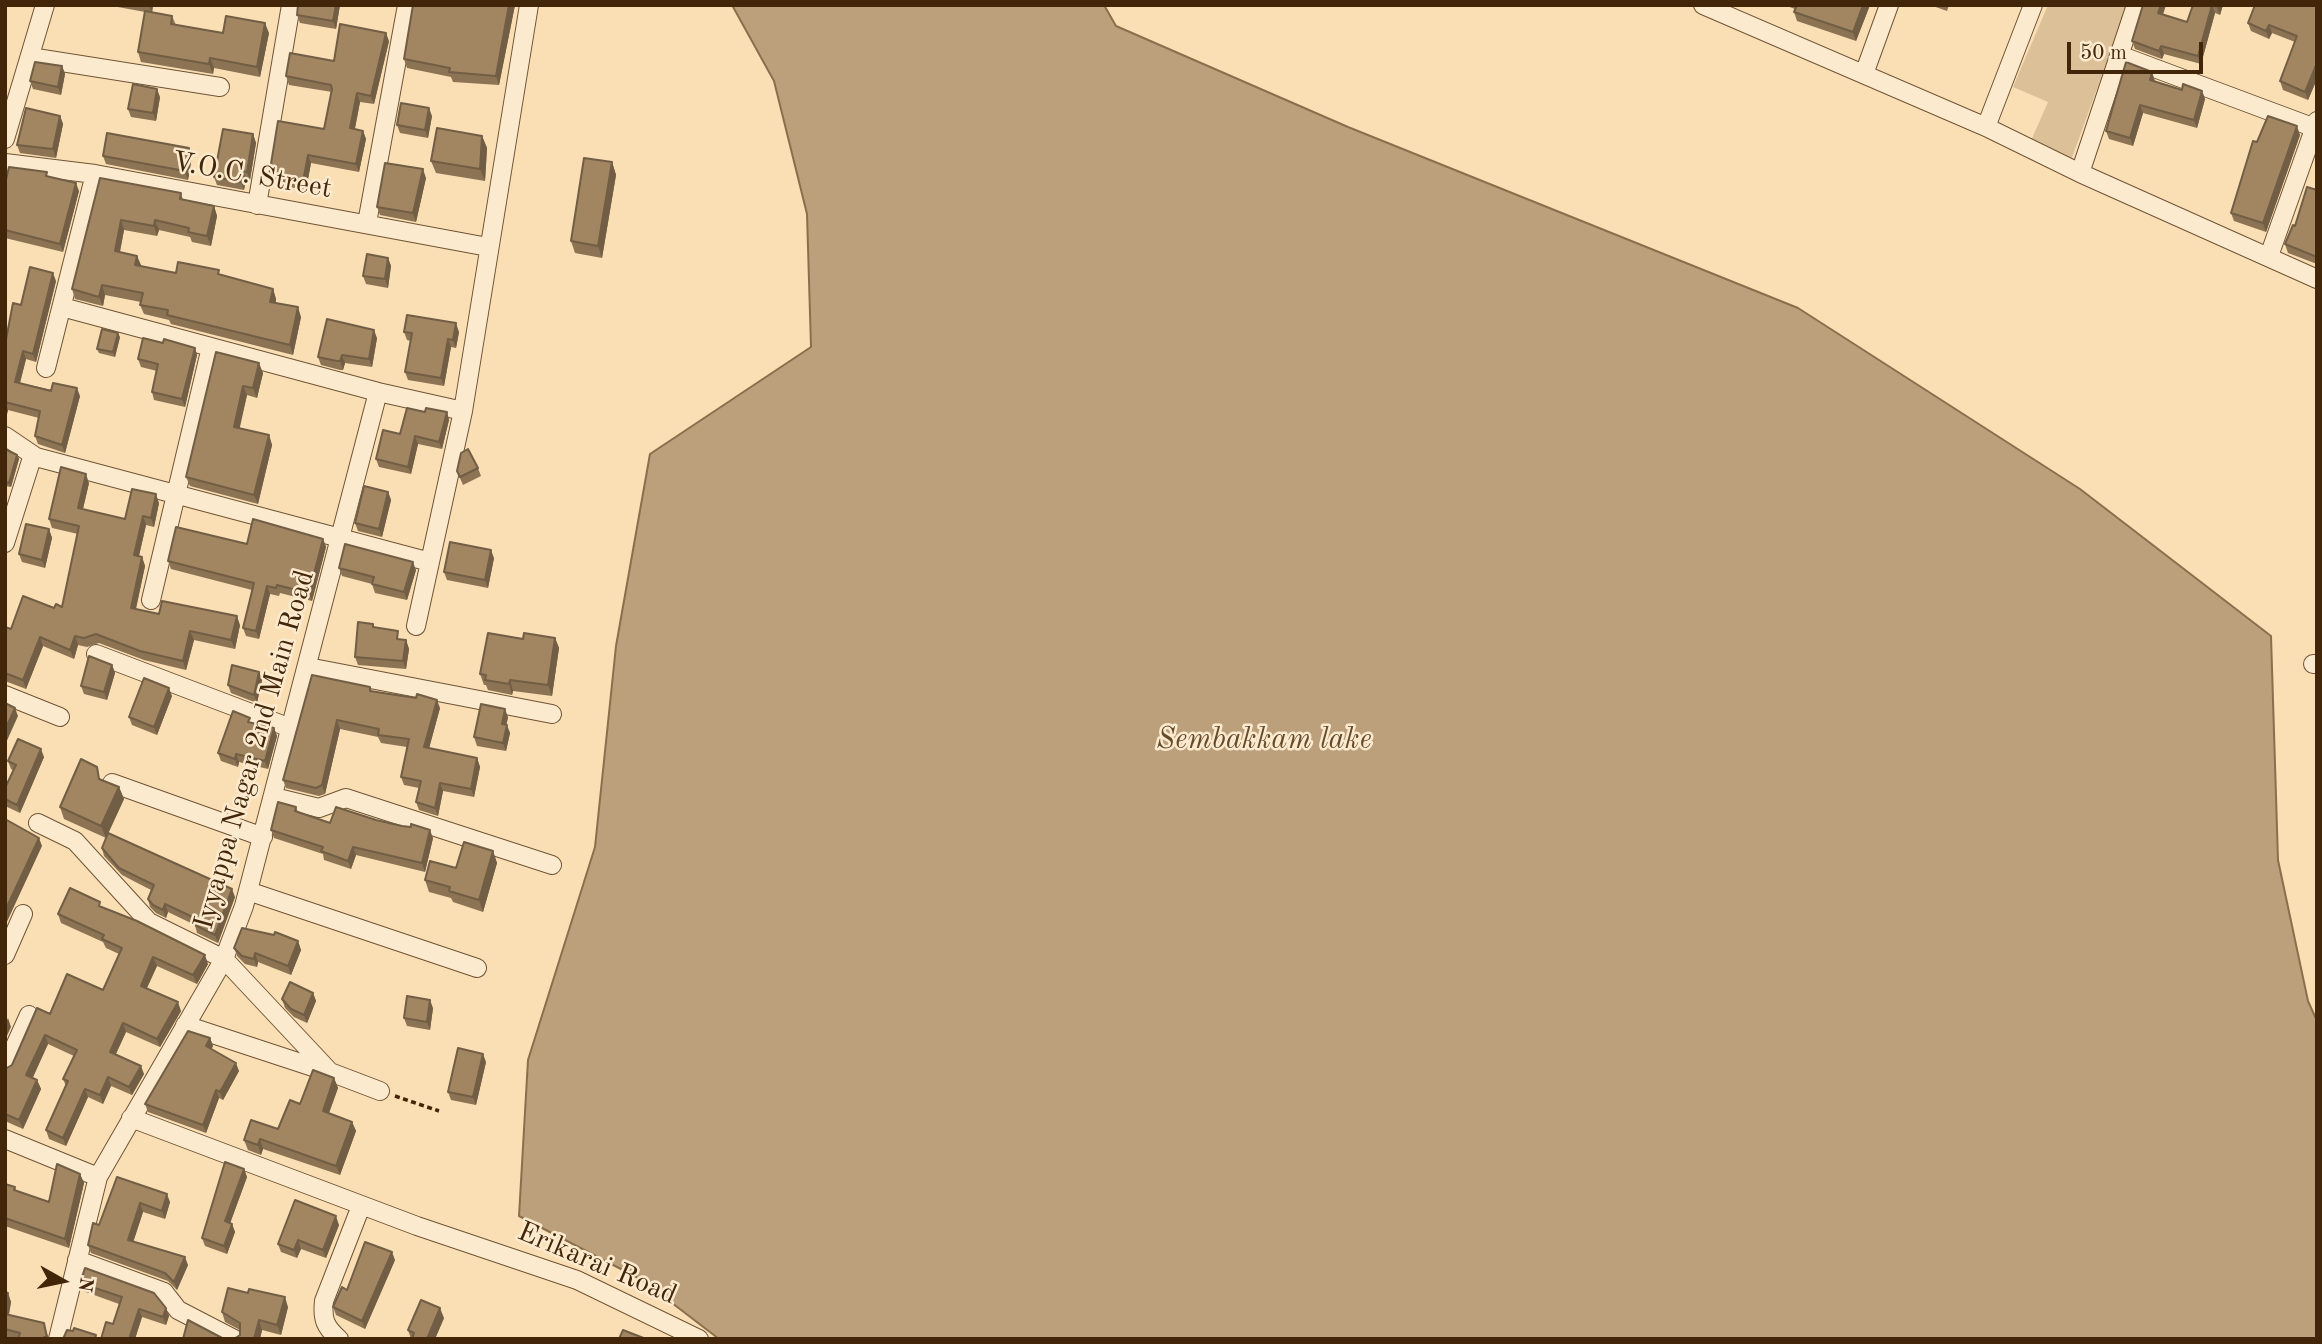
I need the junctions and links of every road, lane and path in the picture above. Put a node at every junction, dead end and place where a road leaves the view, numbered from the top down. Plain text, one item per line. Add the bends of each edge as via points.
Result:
1 (45, 5) edge
2 (291, 5) edge
3 (407, 5) edge
4 (529, 5) edge
5 (1703, 5) edge
6 (1889, 5) edge
7 (2033, 5) edge
8 (2136, 5) edge
9 (2122, 56) junction
10 (30, 57) junction
11 (1864, 74) junction
12 (220, 88) dead end
13 (2316, 125) edge
14 (1986, 127) junction
15 (5, 139) edge
16 (5, 163) edge
17 (2080, 173) junction
18 (95, 174) junction
19 (257, 205) junction
20 (367, 223) junction
21 (488, 247) junction
22 (2269, 256) junction
23 (2317, 279) edge
24 (62, 307) junction
25 (211, 347) junction
26 (46, 368) dead end
27 (377, 393) junction
28 (463, 411) junction
29 (5, 436) edge
30 (36, 457) junction
31 (175, 496) junction
32 (340, 540) junction
33 (5, 543) edge
34 (430, 562) junction
35 (151, 600) dead end
36 (416, 626) dead end
37 (96, 654) dead end
38 (308, 667) junction
39 (5, 695) edge
40 (552, 714) dead end
41 (60, 717) dead end
42 (293, 729) junction
43 (112, 783) edge
44 (274, 797) junction
45 (38, 823) dead end
46 (263, 837) junction
47 (552, 865) dead end
48 (248, 891) junction
49 (23, 914) dead end
50 (5, 955) edge
51 (224, 959) junction
52 (477, 968) dead end
53 (29, 1016) dead end
54 (185, 1025) junction
55 (5, 1068) edge
56 (330, 1072) junction
57 (380, 1091) joint
58 (439, 1111) dead end
59 (131, 1118) junction
60 (5, 1139) edge
61 (97, 1177) junction
62 (361, 1206) junction
63 (77, 1261) junction
64 (681, 1334) edge
65 (58, 1339) edge
66 (234, 1339) edge
67 (339, 1339) edge
68 (699, 1339) edge

1 - 10 street
2 - 19 street
3 - 20 street
4 - 21 street
5 - 11 street
6 - 11 street
7 - 14 street
8 - 9 street
9 - 13 street
9 - 17 street
10 - 12 street
10 - 15 street
11 - 14 street
13 - 22 street
14 - 17 street
16 - 18 street, V.O.C. Street
17 - 22 street
18 - 19 street, V.O.C. Street
18 - 24 street
19 - 20 street, V.O.C. Street
20 - 21 street, V.O.C. Street
21 - 28 street
22 - 23 street
24 - 25 street
24 - 26 street
25 - 27 street
25 - 31 street
27 - 28 street
27 - 32 street, Iyyappa Nagar 2nd Main Road
28 - 34 street
29 - 30 street
30 - 31 street
30 - 33 street
31 - 32 street
31 - 35 street
32 - 34 street
32 - 38 street, Iyyappa Nagar 2nd Main Road
34 - 36 street
37 - 42 street
38 - 40 street
38 - 42 street, Iyyappa Nagar 2nd Main Road
39 - 41 street
42 - 44 street, Iyyappa Nagar 2nd Main Road
43 - 46 street
44 - 46 street, Iyyappa Nagar 2nd Main Road
44 - 47 street via 319,808 346,798
45 - 51 street via 75,841 149,922
46 - 48 street, Iyyappa Nagar 2nd Main Road
48 - 51 street, Iyyappa Nagar 2nd Main Road
48 - 52 street
49 - 50 street
51 - 54 street, Iyyappa Nagar 2nd Main Road
51 - 56 street
53 - 55 street
54 - 56 street
54 - 59 street, Iyyappa Nagar 2nd Main Road
56 - 57 street
57 - 58 path
59 - 61 street, Iyyappa Nagar 2nd Main Road
59 - 62 street, Erikarai Road
60 - 61 street
61 - 63 street, Iyyappa Nagar 2nd Main Road
62 - 64 street, Erikarai Road via 577,1280
62 - 67 street via 324,1301 322,1316 327,1329
63 - 65 street, Iyyappa Nagar 2nd Main Road
63 - 66 street via 164,1292 178,1310
64 - 68 street, Erikarai Road

